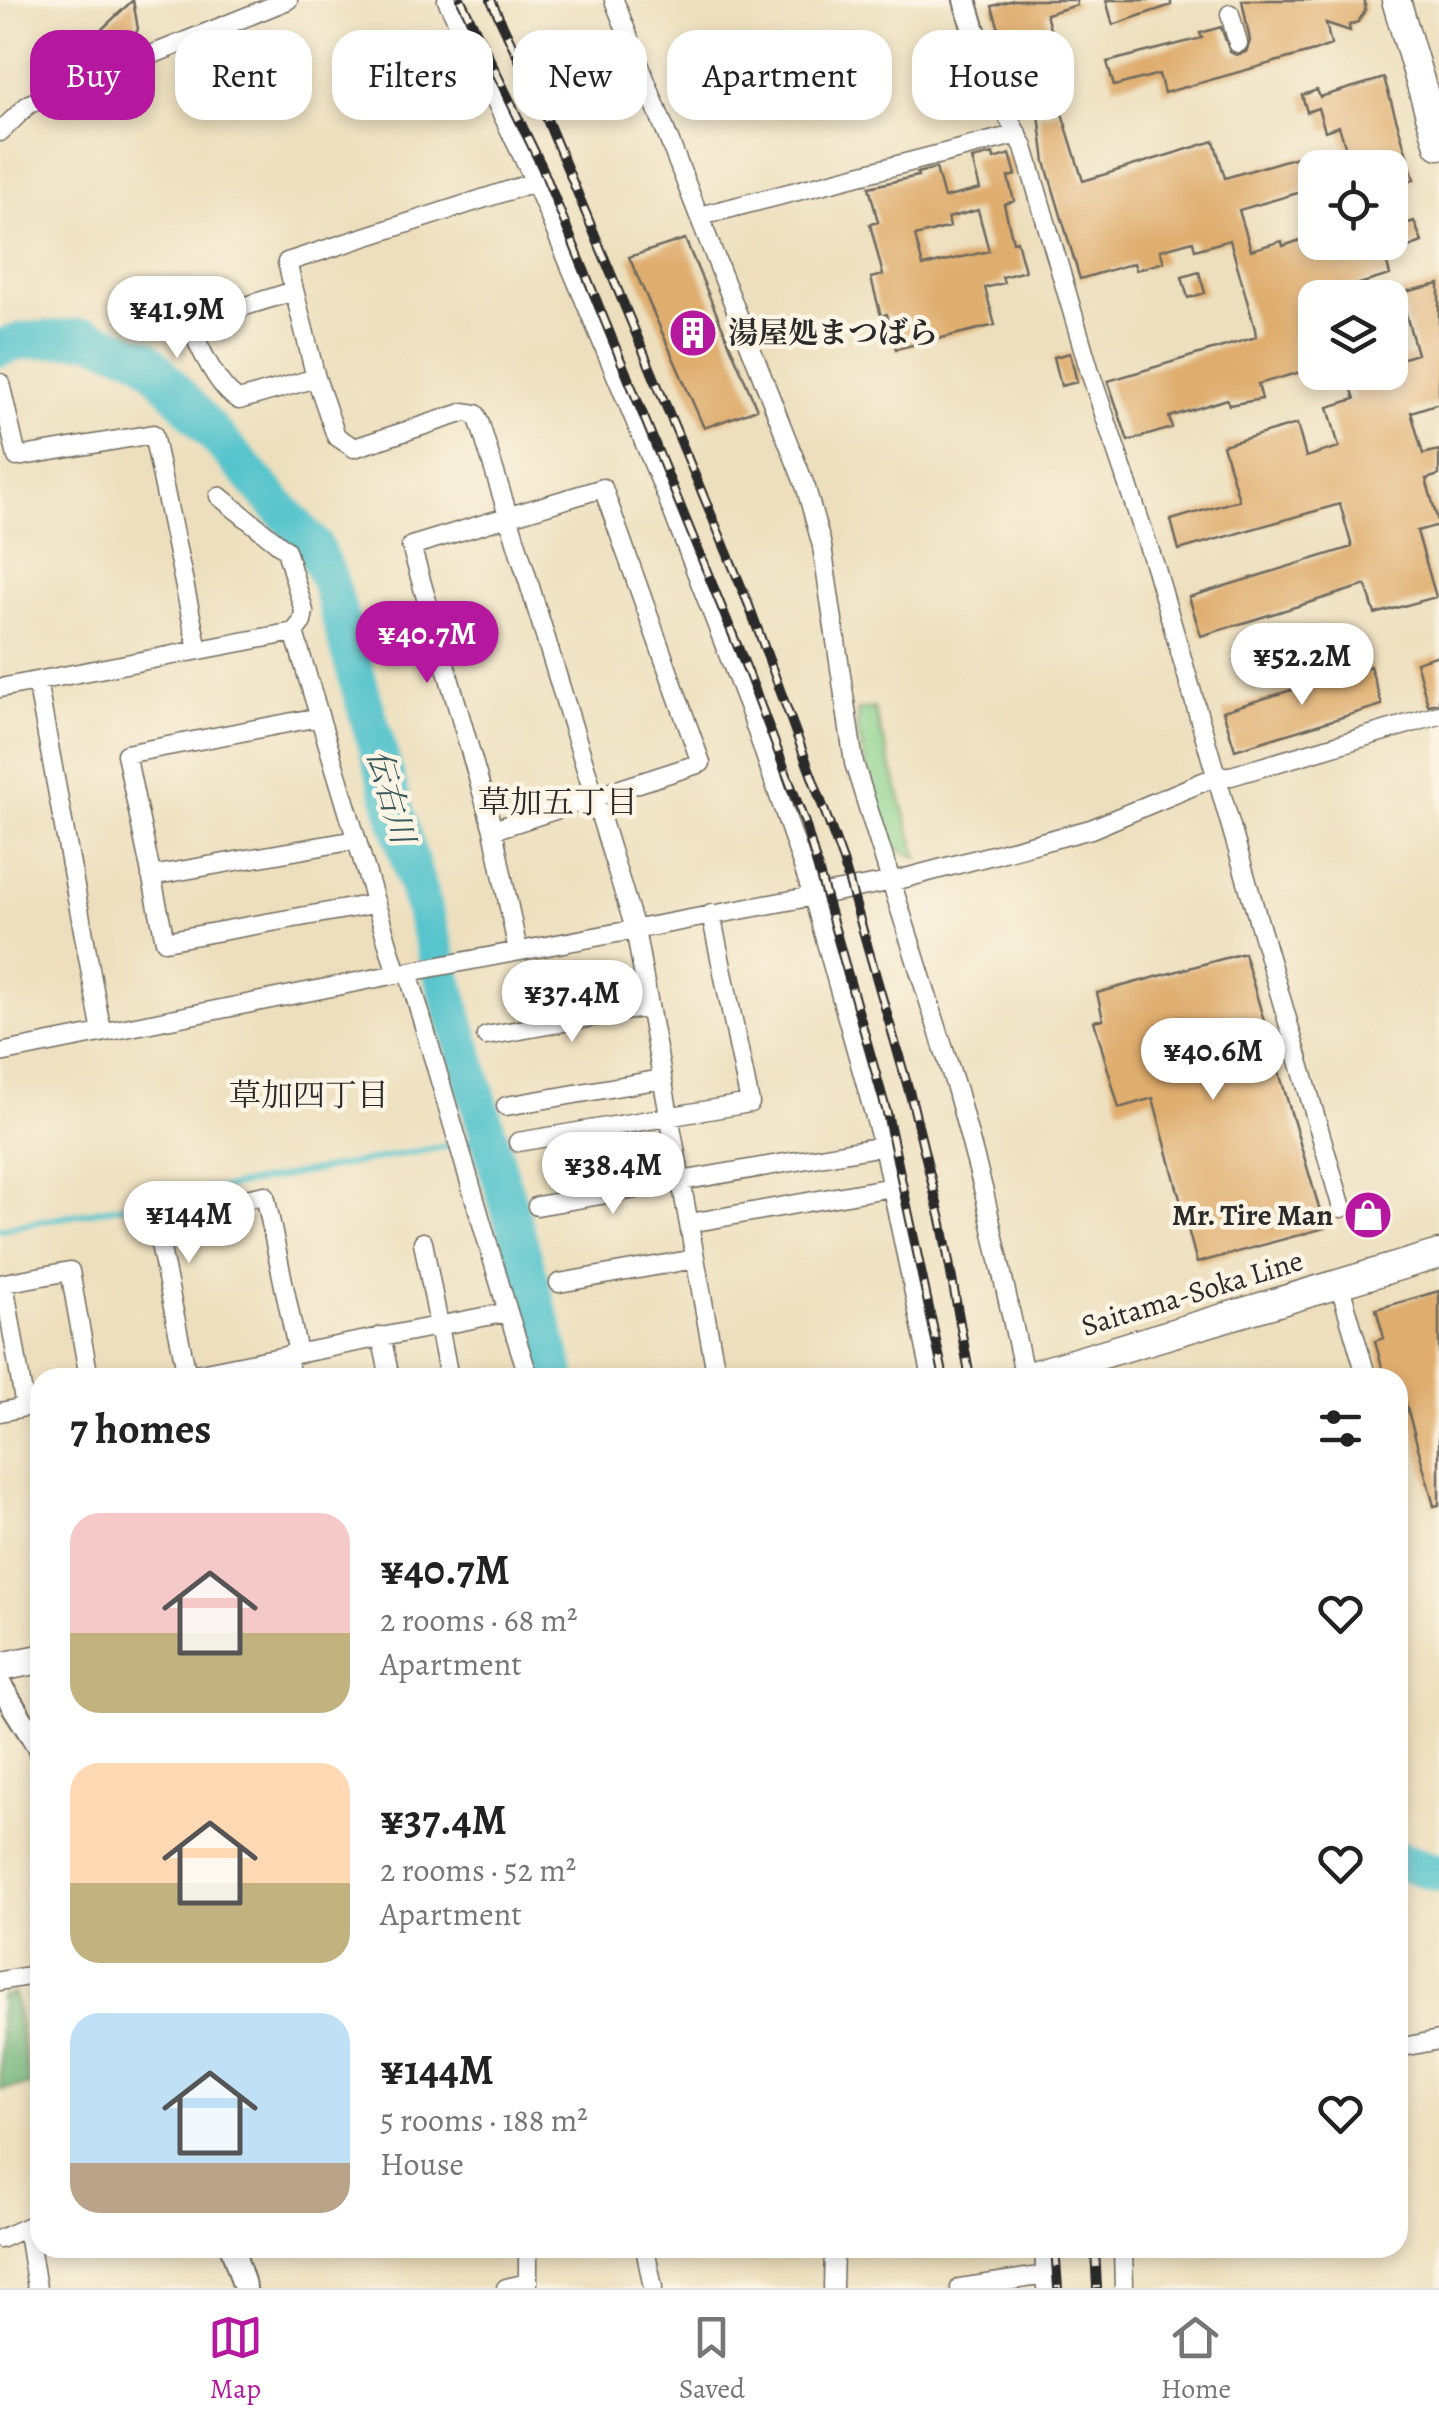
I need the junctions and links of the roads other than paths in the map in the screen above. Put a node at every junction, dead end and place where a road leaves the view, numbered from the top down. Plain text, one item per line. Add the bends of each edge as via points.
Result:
1 (288, 0) edge
2 (447, 0) edge
3 (614, 0) edge
4 (964, 0) edge
5 (1396, 0) edge
6 (1230, 14) dead end
7 (973, 30) edge
8 (1238, 43) dead end
9 (1010, 120) edge
10 (0, 132) edge
11 (1018, 134) junction
12 (1439, 145) edge
13 (536, 182) junction
14 (700, 216) junction
15 (294, 291) junction
16 (316, 378) junction
17 (0, 383) edge
18 (220, 496) dead end
19 (509, 514) junction
20 (294, 632) junction
21 (198, 650) junction
22 (37, 681) junction
23 (0, 688) edge
24 (1439, 715) edge
25 (318, 717) junction
26 (1216, 776) junction
27 (593, 800) junction
28 (493, 830) junction
29 (356, 840) junction
30 (151, 876) junction
31 (894, 881) junction
32 (813, 896) junction
33 (374, 904) junction
34 (712, 914) junction
35 (635, 928) junction
36 (518, 952) junction
37 (407, 972) junction
38 (648, 1007) junction
39 (102, 1032) junction
40 (486, 1036) dead end
41 (0, 1052) edge
42 (662, 1078) junction
43 (506, 1106) dead end
44 (670, 1118) junction
45 (518, 1142) dead end
46 (882, 1146) junction
47 (682, 1180) junction
48 (892, 1187) junction
49 (250, 1198) dead end
50 (537, 1206) dead end
51 (1342, 1208) dead end
52 (140, 1217) dead end
53 (690, 1223) junction
54 (423, 1242) dead end
55 (1439, 1254) edge
56 (695, 1259) junction
57 (559, 1283) dead end
58 (1339, 1283) junction
59 (508, 1312) junction
60 (439, 1324) junction
61 (381, 1336) junction
62 (292, 1354) junction
63 (87, 1368) edge
64 (180, 1368) edge
65 (254, 1368) edge
66 (291, 1368) edge
67 (388, 1368) edge
68 (447, 1368) edge
69 (526, 1368) edge
70 (715, 1368) edge
71 (930, 1368) edge
72 (1022, 1368) edge
73 (1054, 1368) edge
74 (1364, 1368) edge
75 (30, 1397) edge
76 (30, 1406) edge
77 (0, 1412) edge
78 (30, 1661) edge
79 (0, 1667) edge
80 (0, 1685) edge
81 (30, 1733) edge
82 (30, 1976) edge
83 (0, 1982) edge
84 (1439, 2040) edge
85 (1408, 2046) edge
86 (30, 2228) edge
87 (0, 2239) edge
88 (36, 2258) edge
89 (235, 2258) edge
90 (528, 2258) edge
91 (646, 2258) edge
92 (834, 2258) edge
93 (1123, 2258) edge
94 (1046, 2281) edge
95 (37, 2288) edge
96 (245, 2288) edge
97 (506, 2288) edge
98 (653, 2288) edge
99 (832, 2288) edge
100 (960, 2288) edge
101 (1124, 2288) edge

1 - 10 street via 29,104
2 - 13 street
3 - 14 street
4 - 7 street
5 - 12 main road
6 - 8 street
9 - 11 street
11 - 14 street
11 - 26 street
13 - 15 street via 287,262
13 - 32 street via 749,708
14 - 31 street via 806,488 822,546 854,764
15 - 16 street
15 - 16 street via 190,323 199,352 239,400
16 - 19 street via 336,436 354,448 476,414
17 - 21 street via 17,457 152,434
18 - 20 street via 286,550 304,611
19 - 27 street
19 - 27 street via 604,488 701,763
19 - 28 street via 411,546
20 - 21 street
20 - 25 street
21 - 22 street
22 - 23 street
22 - 39 street
24 - 26 street
25 - 29 street
25 - 30 street via 126,754
26 - 31 street via 1091,829
26 - 51 street
27 - 28 street
27 - 35 street
28 - 36 street
29 - 30 street
29 - 33 street
30 - 33 street via 165,942
31 - 32 street
31 - 72 street via 984,1192
32 - 34 street
32 - 46 street
33 - 37 street
34 - 35 street
34 - 44 street via 750,1103
35 - 36 street
35 - 38 street
36 - 37 street
37 - 39 street
37 - 59 street
38 - 40 street
38 - 42 street
39 - 41 street
42 - 43 street
42 - 44 street
44 - 45 street
44 - 47 street
46 - 47 street
46 - 48 street
47 - 50 street
47 - 53 street
48 - 53 street
48 - 71 street
49 - 62 street via 265,1195
52 - 64 street via 154,1215
53 - 56 street
54 - 60 street
55 - 58 main road, Saitama-Soka Line
56 - 57 street
56 - 70 street
58 - 73 main road, Saitama-Soka Line
58 - 74 street
59 - 60 street
59 - 69 street
60 - 61 street
60 - 68 street
61 - 62 street
61 - 67 street
62 - 65 street
62 - 66 street
63 - 75 street via 70,1271 4,1283
76 - 77 street
78 - 79 main road
80 - 81 street
82 - 83 street
84 - 85 street
86 - 87 street
88 - 95 street
89 - 96 street
90 - 97 street via 528,2283
91 - 98 street
92 - 99 street
93 - 101 street
94 - 100 street

